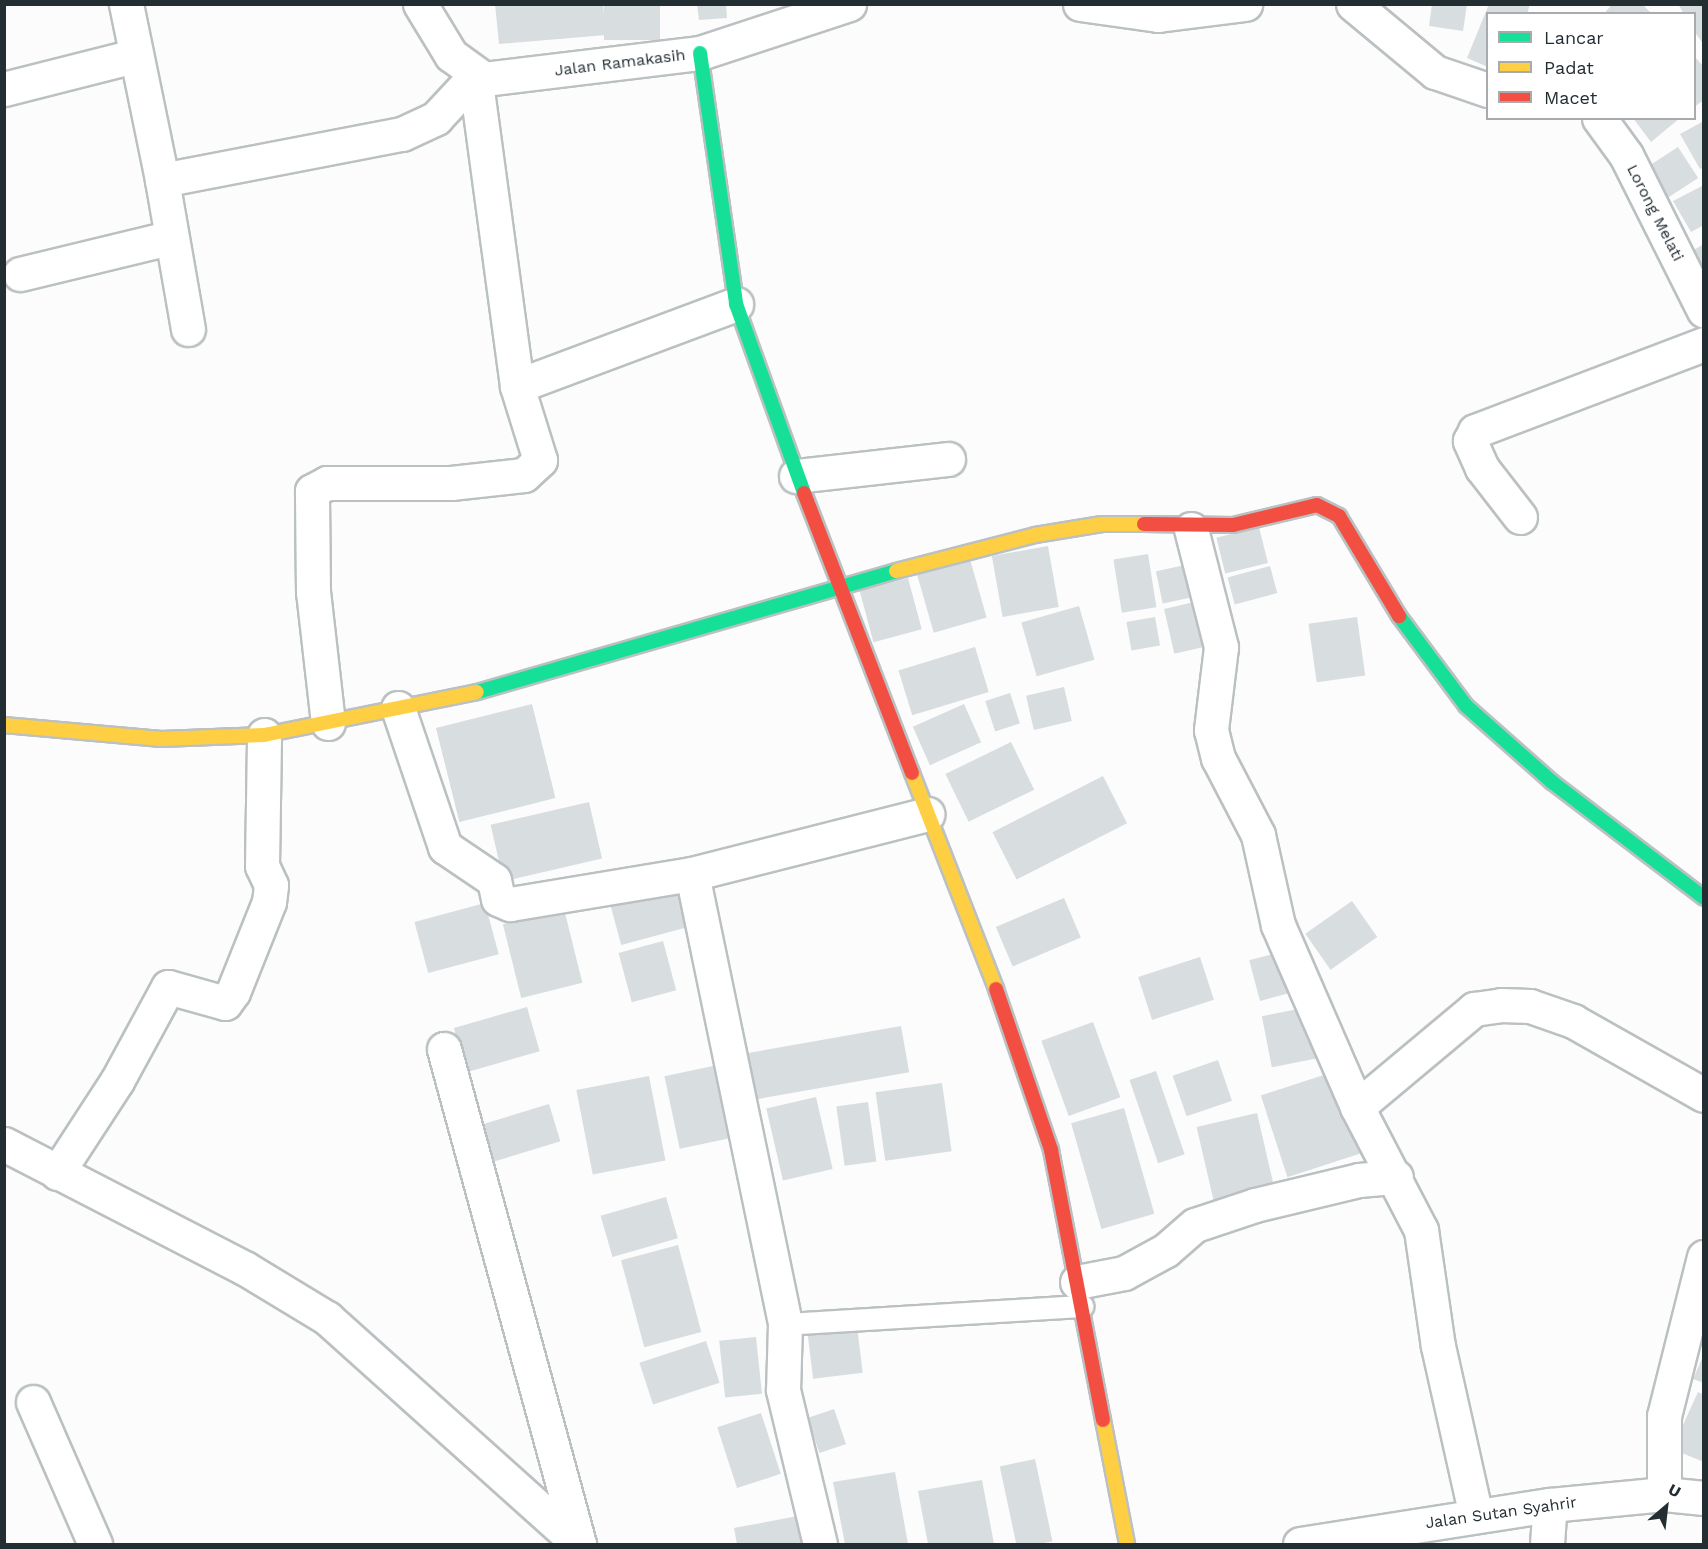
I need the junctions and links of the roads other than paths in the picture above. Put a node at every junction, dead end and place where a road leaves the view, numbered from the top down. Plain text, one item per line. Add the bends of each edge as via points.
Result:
1 (126, 4) edge
2 (420, 4) edge
3 (1080, 4) edge
4 (1245, 4) edge
5 (1353, 4) edge
6 (829, 6) edge
7 (700, 53) junction
8 (134, 56) junction
9 (475, 76) junction
10 (4, 89) edge
11 (1486, 89) edge
12 (1600, 120) edge
13 (162, 180) junction
14 (169, 238) junction
15 (20, 274) dead end
16 (736, 304) junction
17 (1704, 311) edge
18 (188, 329) dead end
19 (1704, 344) edge
20 (517, 386) junction
21 (948, 459) dead end
22 (796, 477) junction
23 (1520, 517) dead end
24 (1191, 529) junction
25 (837, 586) junction
26 (398, 708) junction
27 (328, 723) junction
28 (4, 724) edge
29 (264, 735) junction
30 (927, 814) junction
31 (692, 874) junction
32 (1704, 898) edge
33 (444, 1049) dead end
34 (1704, 1095) edge
35 (1357, 1107) junction
36 (4, 1144) edge
37 (57, 1173) junction
38 (1396, 1177) junction
39 (1704, 1257) edge
40 (1079, 1294) junction
41 (784, 1324) junction
42 (33, 1402) dead end
43 (1664, 1494) junction
44 (1704, 1498) edge
45 (1550, 1505) junction
46 (1476, 1516) junction
47 (95, 1545) edge
48 (579, 1545) edge
49 (820, 1545) edge
50 (1127, 1545) edge
51 (1300, 1545) edge
52 (1546, 1545) edge

1 - 8 street
2 - 9 street via 452,54
3 - 4 street via 1158,15
5 - 11 street via 1435,72
6 - 7 street, Jalan Ramakasih
7 - 9 street, Jalan Ramakasih via 498,78
7 - 16 street
8 - 10 street
8 - 13 street
9 - 13 street via 436,117 402,134
9 - 20 street
12 - 17 street, Lorong Melati via 1626,155
13 - 14 street
14 - 15 street
14 - 18 street
16 - 20 street
16 - 22 street
19 - 23 street via 1475,432 1470,441 1482,468
20 - 27 street via 540,455 530,473 451,483 327,483 312,491 313,592
21 - 22 street
22 - 25 street
24 - 25 street via 1136,523 1075,527
24 - 32 street via 1233,525 1305,505 1335,511 1384,597 1466,706 1552,782
24 - 35 street via 1221,647 1211,730 1218,758 1258,835 1278,925
25 - 26 street via 491,689
25 - 30 street
26 - 27 street
26 - 31 street via 446,847 494,880 499,900 530,904
27 - 29 street
28 - 29 street via 161,739
29 - 37 street via 262,866 271,885 269,902 233,992 225,1003 168,987 117,1080
30 - 31 street
30 - 40 street via 1051,1150
31 - 41 street
33 - 48 street
34 - 35 street via 1573,1022 1530,1006 1501,1005 1474,1009
35 - 38 street
36 - 37 street
37 - 48 street via 246,1269 327,1318
38 - 40 street via 1359,1180 1255,1205 1195,1225 1166,1250
38 - 46 street via 1421,1230 1438,1346
39 - 43 street via 1664,1416
40 - 41 lane
40 - 50 street
41 - 49 street via 783,1390
42 - 47 street
43 - 44 street, Jalan Sutan Syahrir
43 - 45 street, Jalan Sutan Syahrir
45 - 46 street, Jalan Sutan Syahrir
45 - 52 street
46 - 51 street, Jalan Sutan Syahrir

